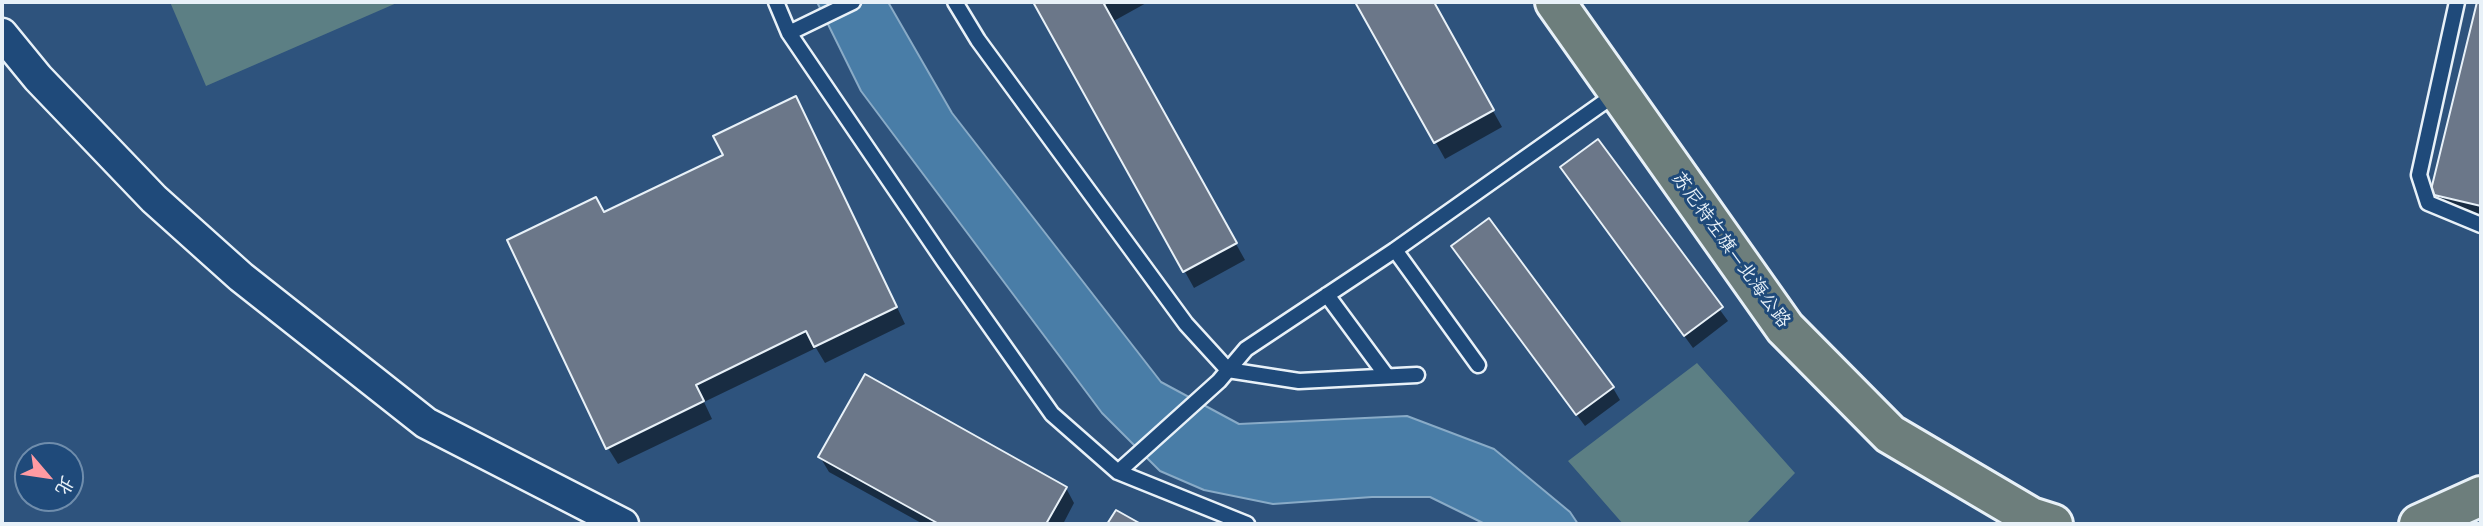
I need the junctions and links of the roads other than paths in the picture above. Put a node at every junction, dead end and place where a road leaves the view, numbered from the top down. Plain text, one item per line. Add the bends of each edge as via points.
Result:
1 (776, 2) edge
2 (853, 2) edge
3 (955, 2) edge
4 (1555, 2) edge
5 (2457, 2) edge
6 (789, 33) junction
7 (2, 34) edge
8 (1618, 92) junction
9 (2481, 225) edge
10 (1395, 250) junction
11 (1327, 295) junction
12 (1478, 365) dead end
13 (1417, 374) dead end
14 (1386, 375) junction
15 (1224, 376) junction
16 (1118, 472) junction
17 (2481, 496) edge
18 (623, 524) edge
19 (1247, 524) edge
20 (2053, 524) edge
21 (2419, 524) edge

1 - 6 lane
2 - 6 lane
3 - 15 lane via 978,40
4 - 8 highway, 苏尼特左旗—北海公路
5 - 9 lane via 2419,175 2428,202
6 - 16 lane via 1052,414
7 - 18 street via 154,199 241,277 393,397 426,423
8 - 10 lane
8 - 20 highway, 苏尼特左旗—北海公路 via 1785,328 1890,435 2031,517
10 - 11 lane
10 - 12 lane
11 - 14 lane
11 - 15 lane via 1246,349
13 - 14 lane
14 - 15 lane via 1299,381
15 - 16 lane
16 - 19 lane
17 - 21 highway

